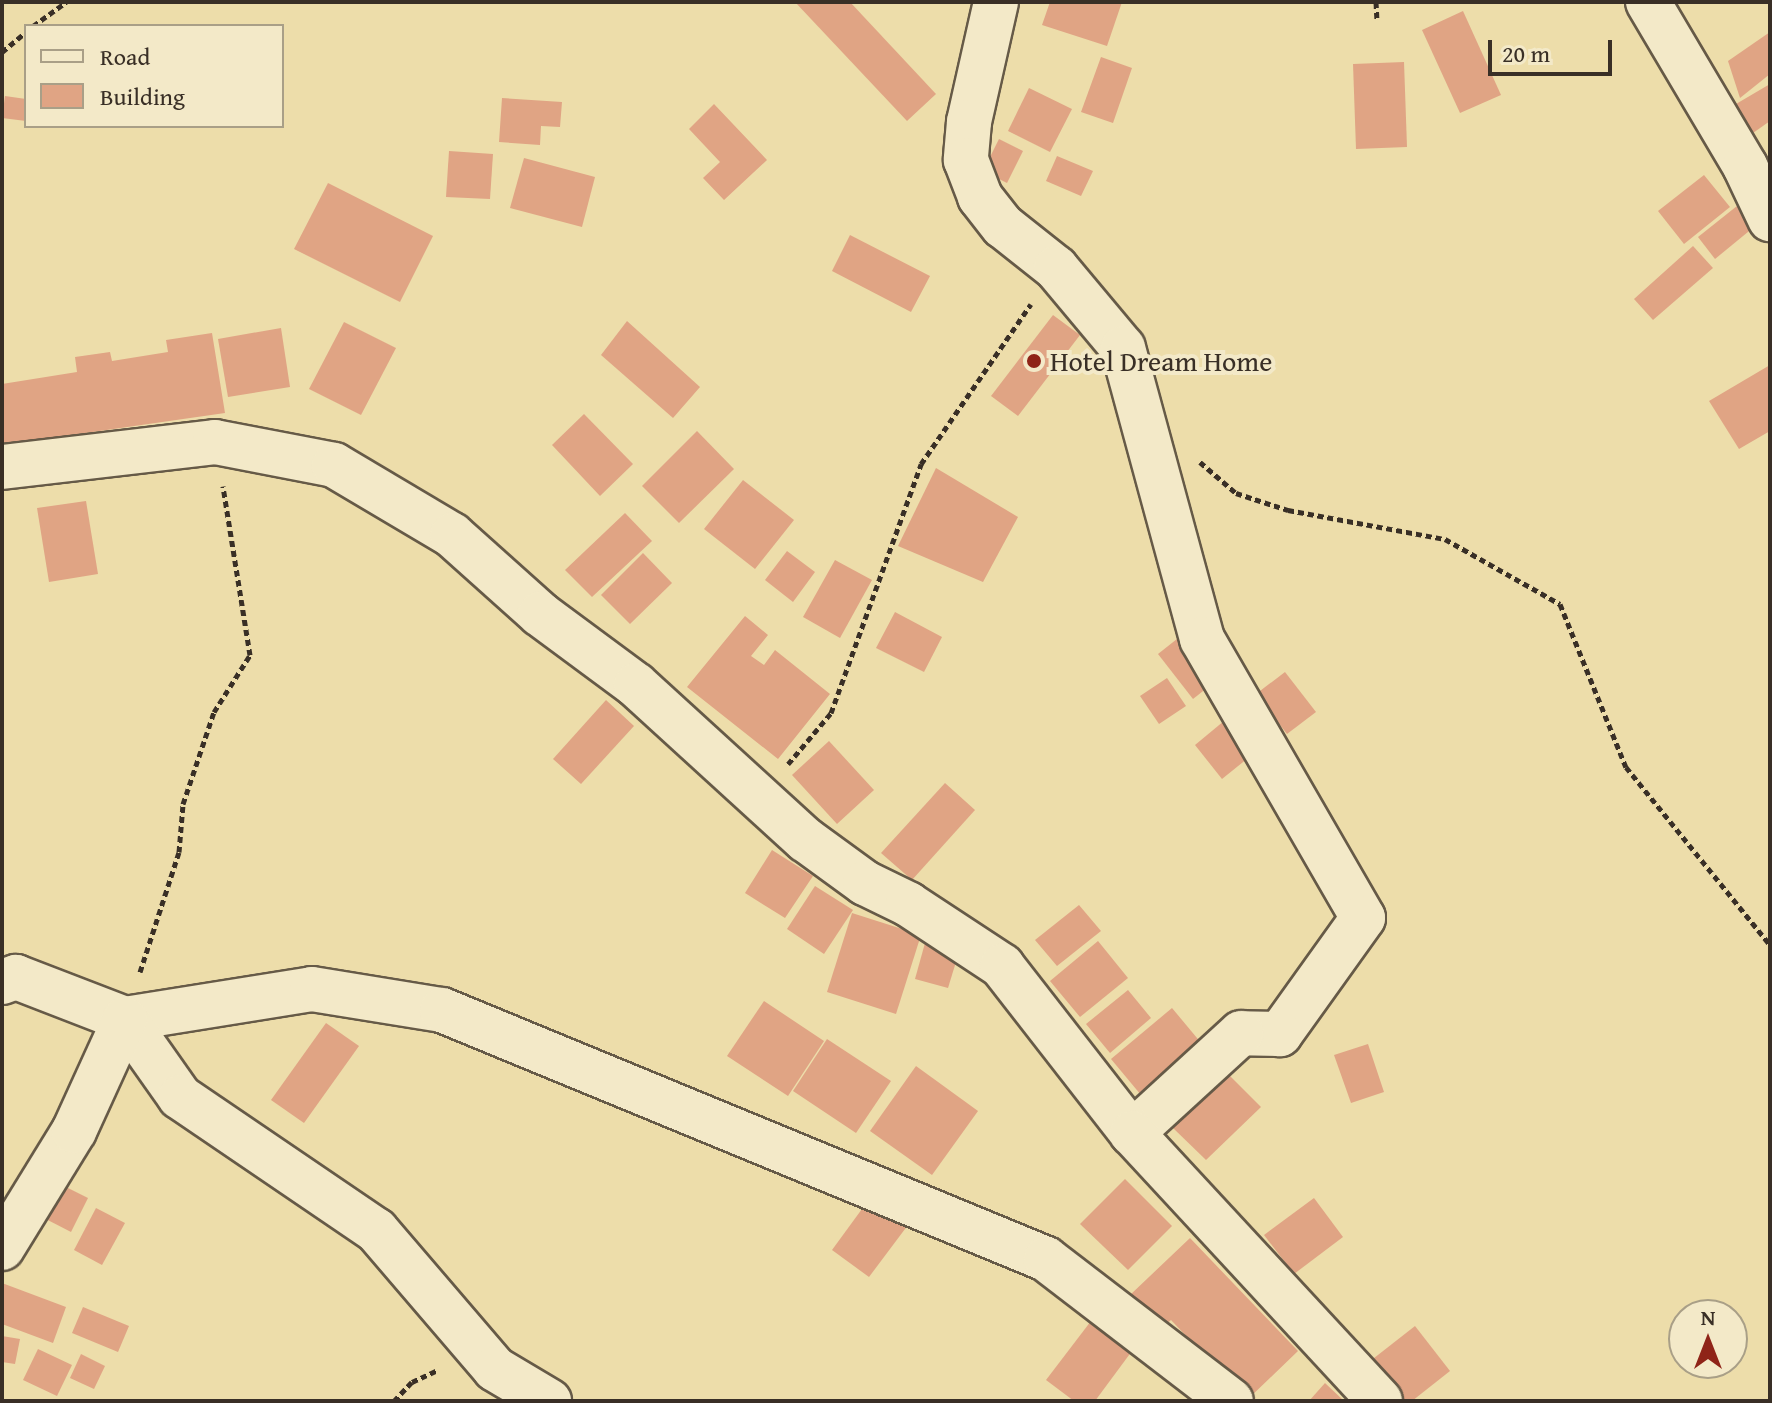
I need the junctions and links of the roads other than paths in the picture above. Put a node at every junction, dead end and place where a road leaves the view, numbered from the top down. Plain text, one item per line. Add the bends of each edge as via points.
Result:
1 (996, 2) edge
2 (1648, 2) edge
3 (1758, 155) edge
4 (1770, 219) edge
5 (2, 467) edge
6 (2, 982) edge
7 (125, 1019) junction
8 (1132, 1133) junction
9 (2, 1248) edge
10 (549, 1401) edge
11 (1231, 1401) edge
12 (1380, 1401) edge

1 - 8 street via 969,122 966,160 980,197 1003,226 1056,268 1123,348 1202,639 1363,918 1280,1034 1241,1033
2 - 3 street
3 - 4 street
5 - 8 street via 215,442 334,465 452,535 762,796 806,840 865,883 908,904 1002,966
6 - 7 street via 16,977
7 - 9 street via 74,1131
7 - 10 street via 180,1097 376,1230 495,1369
7 - 11 street via 312,989 442,1010 1046,1259
8 - 12 street

